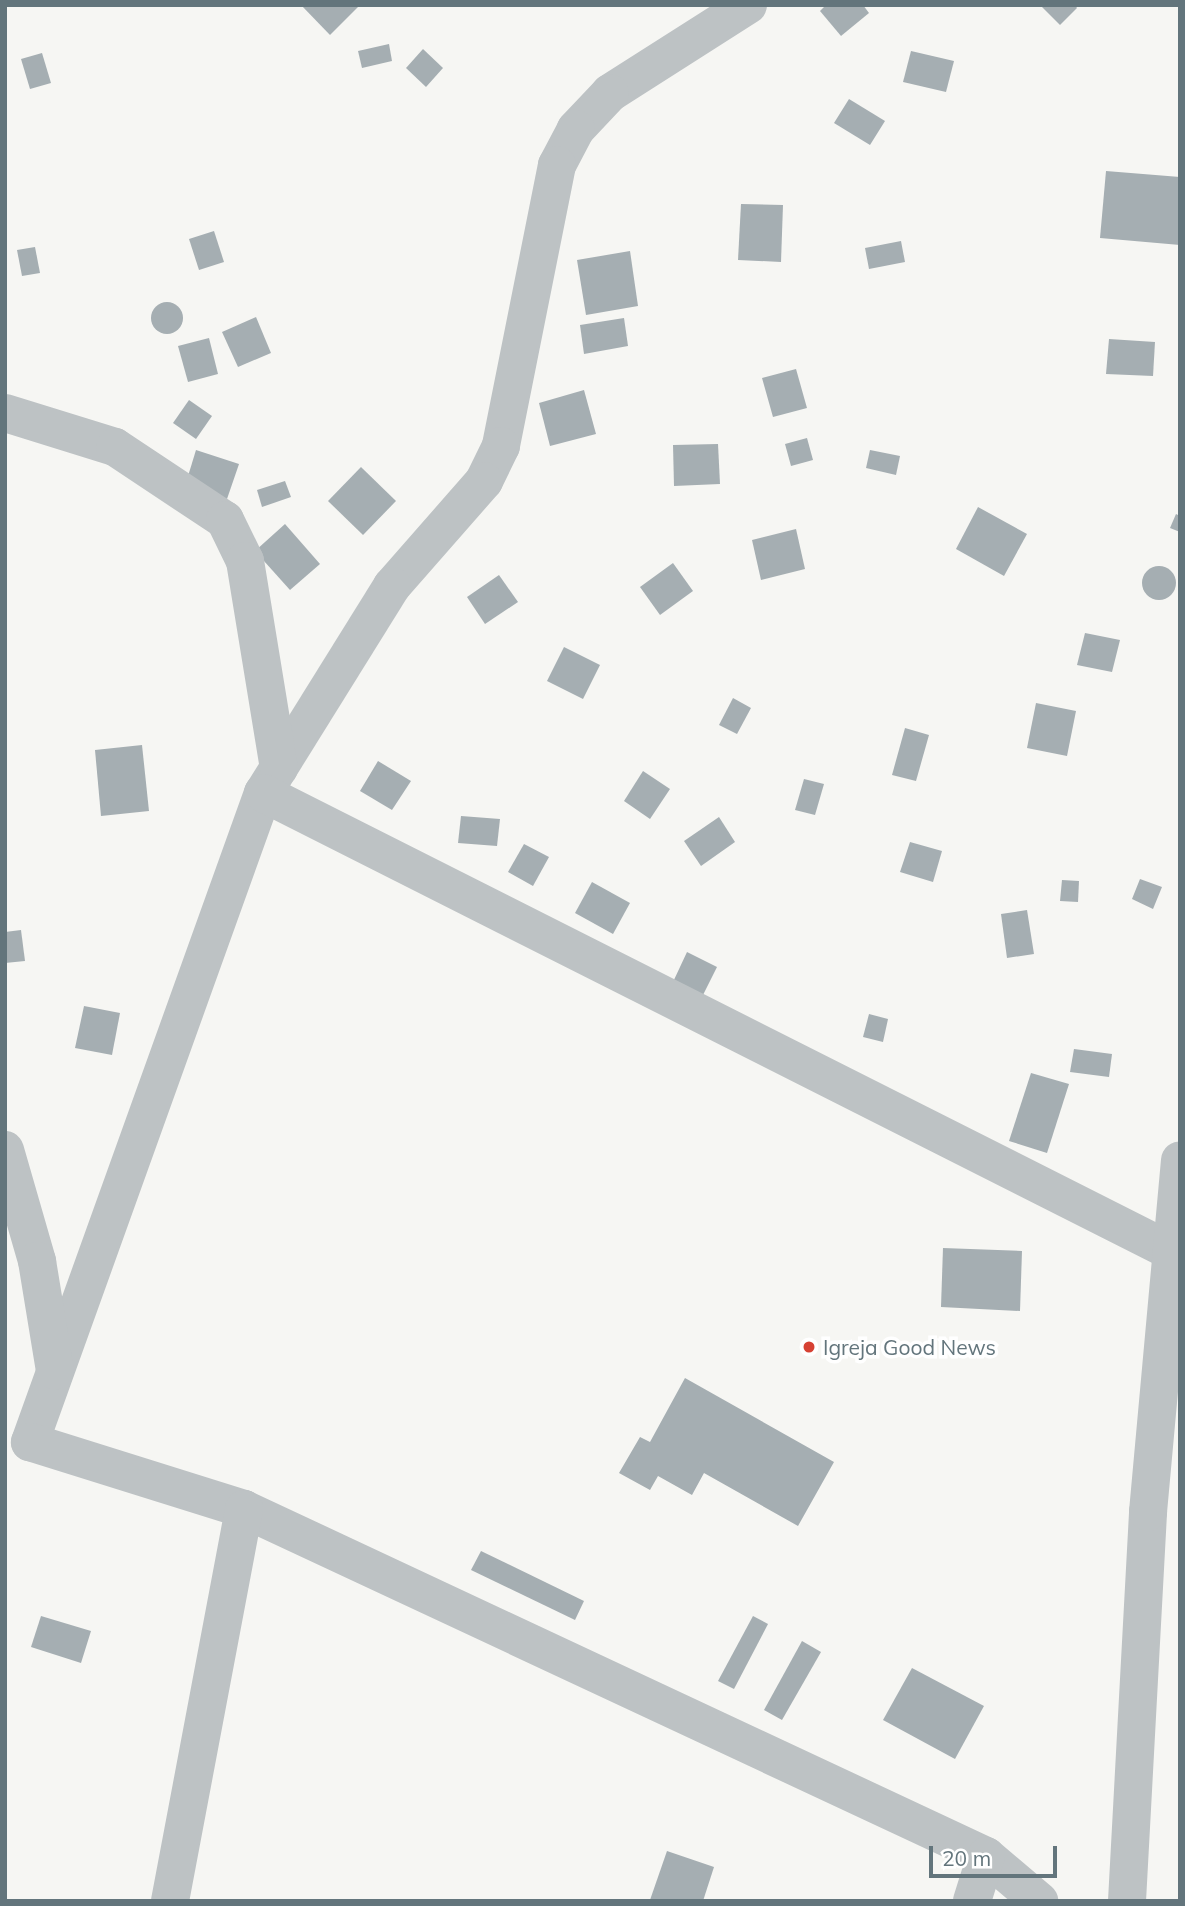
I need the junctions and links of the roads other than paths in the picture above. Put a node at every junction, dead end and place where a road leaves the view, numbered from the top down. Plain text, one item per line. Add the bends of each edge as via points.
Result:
1 (748, 5) edge
2 (5, 413) edge
3 (271, 780) junction
4 (5, 1150) edge
5 (1180, 1160) edge
6 (1179, 1167) edge
7 (1169, 1250) junction
8 (55, 1373) junction
9 (18, 1439) edge
10 (244, 1509) junction
11 (986, 1856) junction
12 (170, 1901) edge
13 (972, 1901) edge
14 (1039, 1901) edge
15 (1127, 1901) edge

1 - 3 street via 610,93 576,129 557,165 501,446 484,481 392,586
2 - 3 street via 115,447 225,520 245,561
3 - 7 street
3 - 8 street
4 - 8 street via 37,1261
5 - 6 street
6 - 7 street
7 - 15 street
8 - 9 street
9 - 10 street
10 - 11 street
10 - 12 street
11 - 13 street
11 - 14 street

